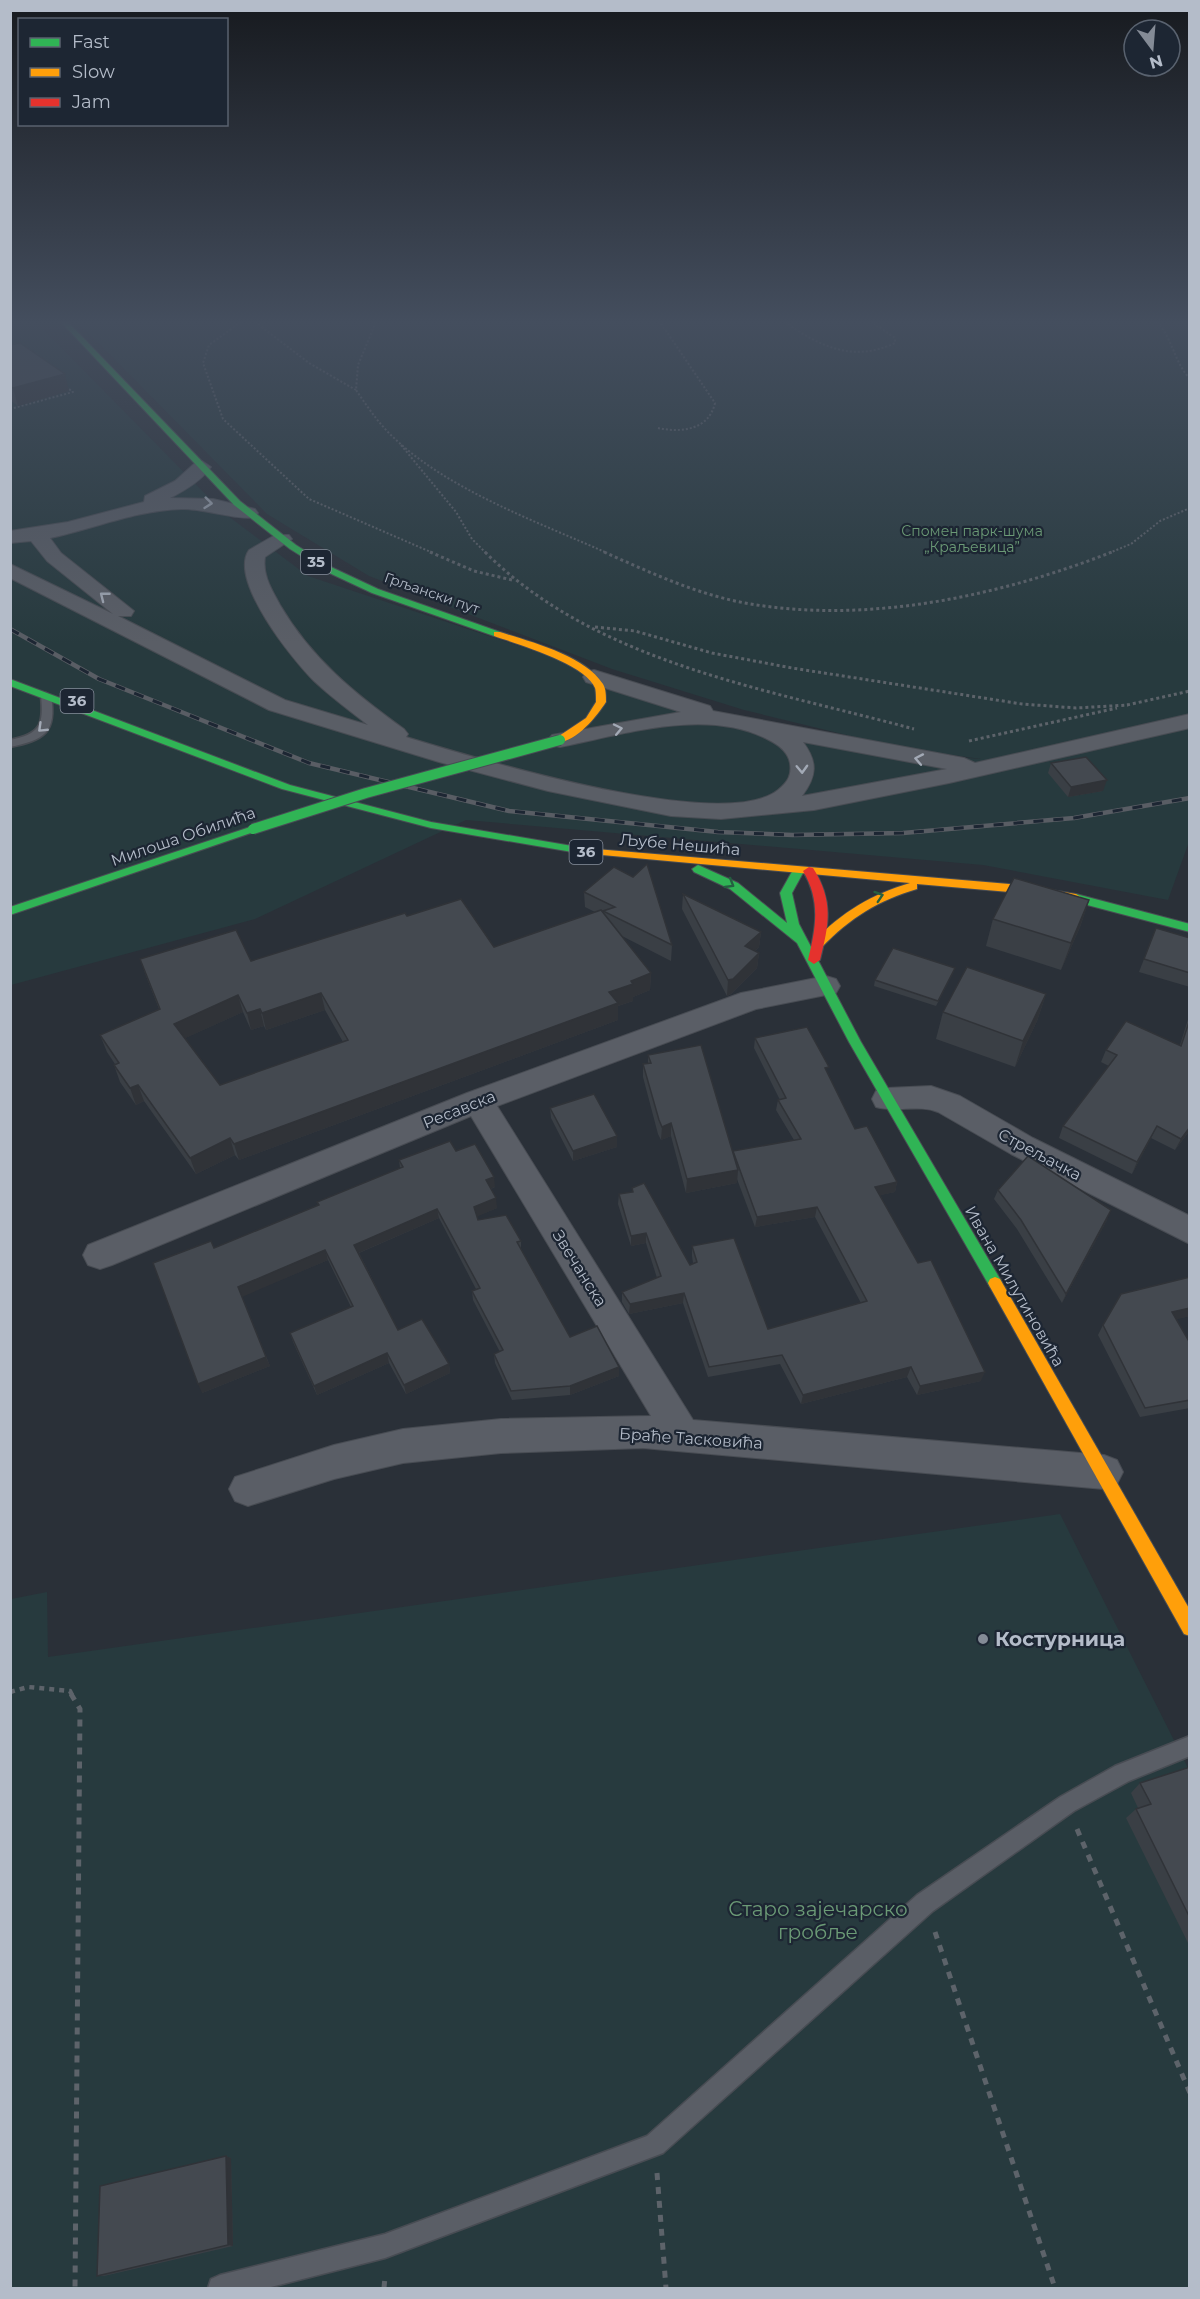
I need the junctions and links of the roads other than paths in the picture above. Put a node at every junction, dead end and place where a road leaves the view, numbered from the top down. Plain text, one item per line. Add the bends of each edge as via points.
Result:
1 (166, 429) edge
2 (202, 467) junction
3 (129, 509) junction
4 (248, 513) junction
5 (38, 535) junction
6 (10, 537) edge
7 (282, 539) junction
8 (10, 570) edge
9 (183, 658) junction
10 (10, 670) edge
11 (594, 677) junction
12 (10, 682) edge
13 (46, 696) junction
14 (1190, 721) edge
15 (745, 723) junction
16 (142, 733) junction
17 (560, 740) junction
18 (10, 744) edge
19 (418, 749) junction
20 (998, 765) junction
21 (759, 809) junction
22 (676, 860) junction
23 (803, 871) junction
24 (932, 881) junction
25 (10, 912) edge
26 (1190, 928) edge
27 (801, 940) junction
28 (818, 944) junction
29 (820, 973) junction
30 (887, 1099) junction
31 (478, 1101) junction
32 (1190, 1231) edge
33 (100, 1255) dead end
34 (683, 1436) junction
35 (1104, 1472) junction
36 (248, 1490) dead end
37 (1178, 1580) edge
38 (1190, 1628) edge
39 (1190, 1746) edge
40 (220, 2289) edge

1 - 2 main road, Грљански пут / 35
2 - 3 street via 182,485
2 - 4 main road, Грљански пут / 35
3 -> 4 street via 193,502
3 - 5 street
4 - 7 main road, Грљански пут / 35
5 - 6 street
9 -> 5 street via 54,557
7 - 11 main road, Грљански пут / 35 via 328,569 369,589 569,659
7 - 19 street via 262,550 254,560 261,589 286,634 320,676 344,698
8 - 9 street
9 - 19 street via 277,705
10 - 16 main road, 36
11 - 15 street
11 - 17 main road via 603,693 601,708 590,724
12 - 13 main road, 36
13 - 16 main road, 36
13 -> 18 lane via 50,719 46,728
14 - 20 street
17 -> 15 street via 677,717
20 -> 15 street via 949,764
15 -> 21 street via 783,737 803,763 802,780 793,792
16 - 22 main road, Љубе Нешића / 36 via 286,787 402,819 544,846
17 - 25 main road, Милоша Обилића, bridge via 366,793
19 - 21 street via 643,804 712,811
20 - 21 street via 842,798
22 - 23 main road, Љубе Нешића / 36
22 -> 27 main road via 734,886
23 - 24 main road, Љубе Нешића / 36
23 - 27 main road, Ивана Милутиновића via 786,893
23 - 28 main road via 820,887 824,899 825,916
24 - 26 main road, Љубе Нешића / 36 via 1059,894
28 -> 24 main road via 850,909 871,898
27 - 29 main road, Ивана Милутиновића
28 - 29 main road
29 - 30 main road, Ивана Милутиновића
29 - 31 street, Ресавска
30 - 32 street, Стрељачка via 931,1097 949,1104 1022,1146
30 - 35 main road, Ивана Милутиновића
31 - 33 street, Ресавска
31 - 34 street, Звечанска
34 - 35 street, Браће Тасковића
34 - 36 street, Браће Тасковића via 643,1432 525,1436 404,1446 334,1462
35 - 37 main road, Ивана Милутиновића
37 - 38 main road, Ивана Милутиновића
39 - 40 lane via 1122,1773 1067,1804 925,1903 654,2145 385,2246

